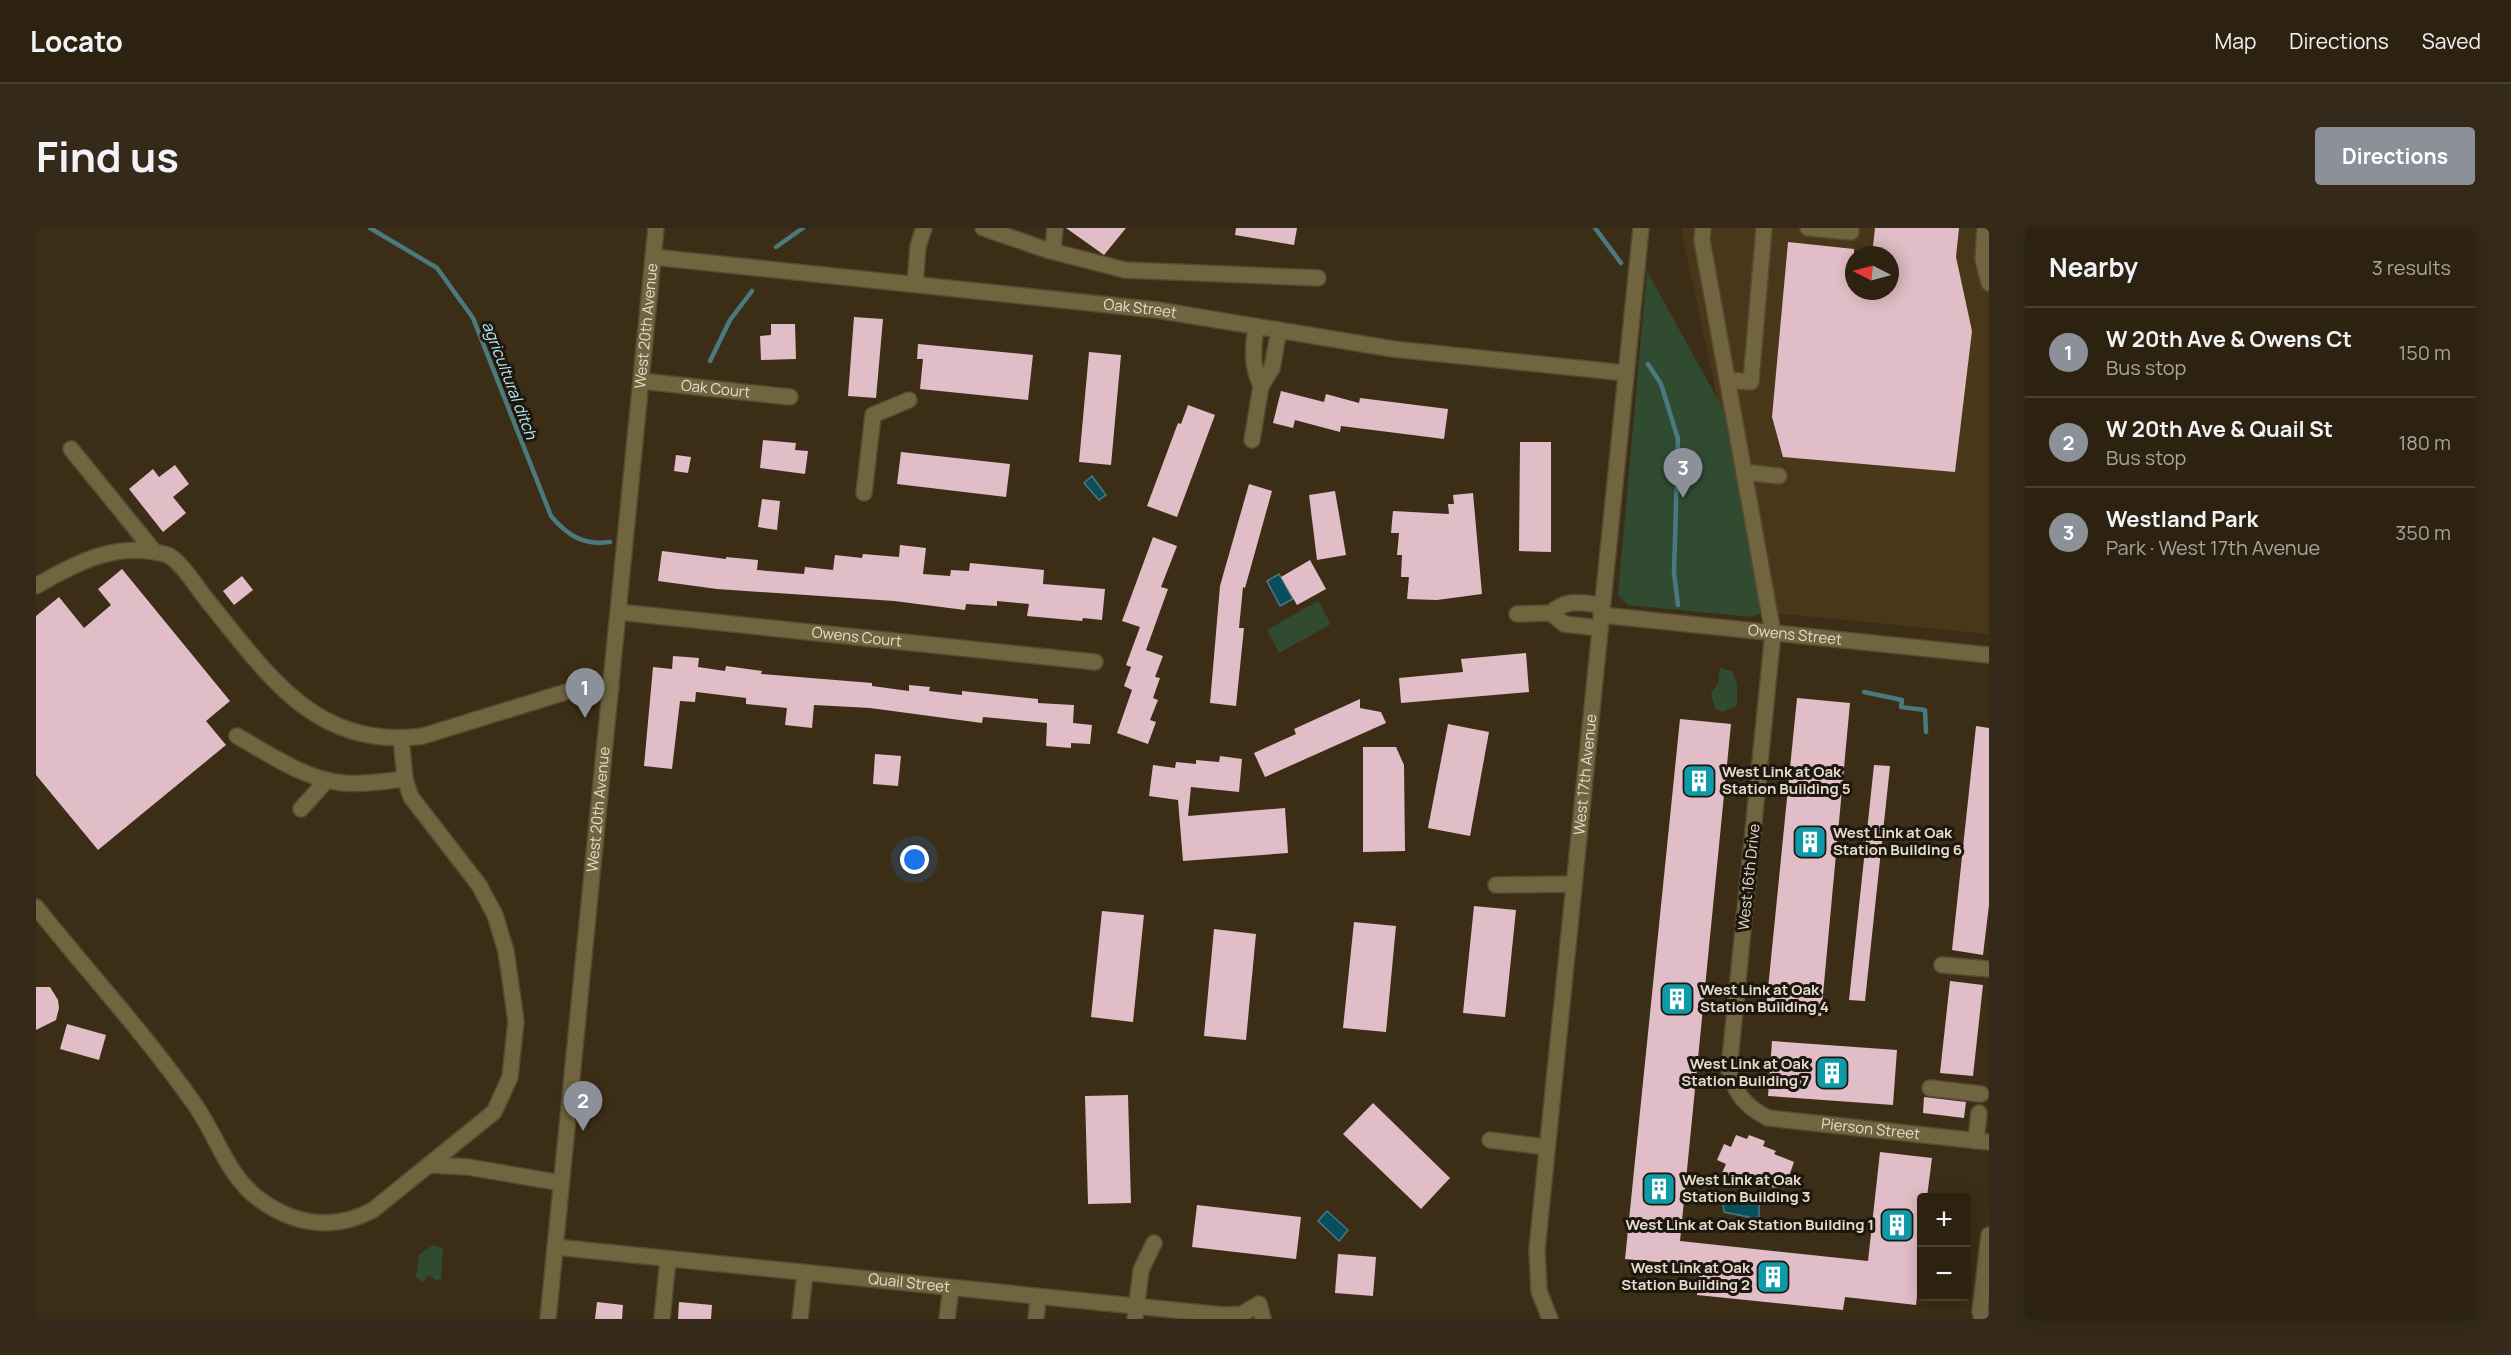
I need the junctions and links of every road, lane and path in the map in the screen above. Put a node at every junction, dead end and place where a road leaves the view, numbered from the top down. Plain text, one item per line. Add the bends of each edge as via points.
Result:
1 (656, 228) edge
2 (924, 228) edge
3 (984, 228) edge
4 (1055, 228) edge
5 (1641, 228) edge
6 (1703, 228) edge
7 (1764, 228) edge
8 (1808, 228) edge
9 (1851, 228) edge
10 (1985, 228) edge
11 (1053, 252) junction
12 (653, 256) junction
13 (1318, 278) dead end
14 (1989, 283) edge
15 (915, 284) junction
16 (1256, 326) junction
17 (1279, 330) junction
18 (1626, 373) junction
19 (1727, 380) junction
20 (641, 381) junction
21 (1261, 386) junction
22 (790, 397) dead end
23 (909, 400) dead end
24 (1252, 440) dead end
25 (71, 449) dead end
26 (1744, 472) junction
27 (1779, 476) dead end
28 (864, 493) dead end
29 (153, 550) junction
30 (36, 586) edge
31 (618, 612) junction
32 (1551, 613) junction
33 (1517, 614) dead end
34 (1601, 616) junction
35 (1773, 633) junction
36 (1989, 655) edge
37 (1095, 662) dead end
38 (610, 688) junction
39 (237, 736) dead end
40 (401, 738) junction
41 (405, 778) junction
42 (327, 780) junction
43 (301, 809) dead end
44 (1573, 884) junction
45 (1496, 885) dead end
46 (36, 907) edge
47 (1942, 965) dead end
48 (1989, 969) edge
49 (1929, 1088) dead end
50 (1981, 1094) dead end
51 (1754, 1112) joint
52 (1979, 1113) dead end
53 (1490, 1140) dead end
54 (1982, 1142) edge
55 (1546, 1148) junction
56 (430, 1165) junction
57 (561, 1183) junction
58 (1989, 1235) edge
59 (1154, 1243) dead end
60 (555, 1247) junction
61 (668, 1259) junction
62 (805, 1273) junction
63 (951, 1288) junction
64 (1038, 1297) junction
65 (1261, 1311) edge
66 (1136, 1312) edge
67 (548, 1319) edge
68 (662, 1319) edge
69 (800, 1319) edge
70 (948, 1319) edge
71 (1036, 1319) edge
72 (1550, 1319) edge
73 (1982, 1319) edge

1 - 12 street, West 20th Avenue
2 - 15 street via 918,246
3 - 11 street
4 - 11 street
5 - 18 street, West 17th Avenue
6 - 19 street, West 16th Drive
7 - 19 street via 1751,382
8 - 9 street via 1851,232
10 - 14 street via 1983,259
11 - 13 street via 1125,270
12 - 15 street, Oak Street
12 - 20 street, West 20th Avenue
15 - 16 street, Oak Street via 1157,310
16 - 17 street, Oak Street
16 - 21 street via 1252,358
17 - 18 street, Oak Street via 1458,357
17 - 21 street via 1272,368
18 - 34 street, West 17th Avenue
19 - 26 street, West 16th Drive
20 - 22 street, Oak Court
20 - 31 street, West 20th Avenue
21 - 24 street
23 - 28 street via 873,415
25 - 29 street
26 - 27 street
26 - 35 street, West 16th Drive
29 - 30 street via 103,554
29 - 40 street via 172,558 276,683 304,709 343,728
31 - 37 street, Owens Court
31 - 38 street, West 20th Avenue
32 - 33 street
32 - 34 street via 1564,624
32 - 34 street via 1565,603
34 - 35 street, Owens Street
34 - 44 street, West 17th Avenue
35 - 36 street, Owens Street
35 - 51 street, West 16th Drive via 1729,1069 1734,1089
38 - 40 street via 582,687 449,730
38 - 57 street, West 20th Avenue
39 - 42 street
40 - 41 street
41 - 42 street via 356,784
41 - 56 street via 417,806 472,876 491,908 506,951 516,1020 510,1077 501,1102 486,1120
42 - 43 street
44 - 45 street
44 - 55 street, West 17th Avenue
46 - 56 street via 192,1101 244,1185 274,1209 304,1221 347,1221 373,1210
47 - 48 street
49 - 50 street
51 - 54 street, Pierson Street via 1779,1120
52 - 54 street
53 - 55 street
55 - 72 street, West 17th Avenue via 1536,1264 1540,1297
56 - 57 street via 468,1167
57 - 60 street, West 20th Avenue
58 - 73 street
59 - 66 street via 1141,1269
60 - 61 street, Quail Street
60 - 67 street, West 20th Avenue
61 - 62 street, Quail Street
61 - 68 street
62 - 63 street, Quail Street
62 - 69 street
63 - 64 street, Quail Street
63 - 70 street
64 - 66 street, Quail Street
64 - 71 street
65 - 66 street, Quail Street via 1223,1315

